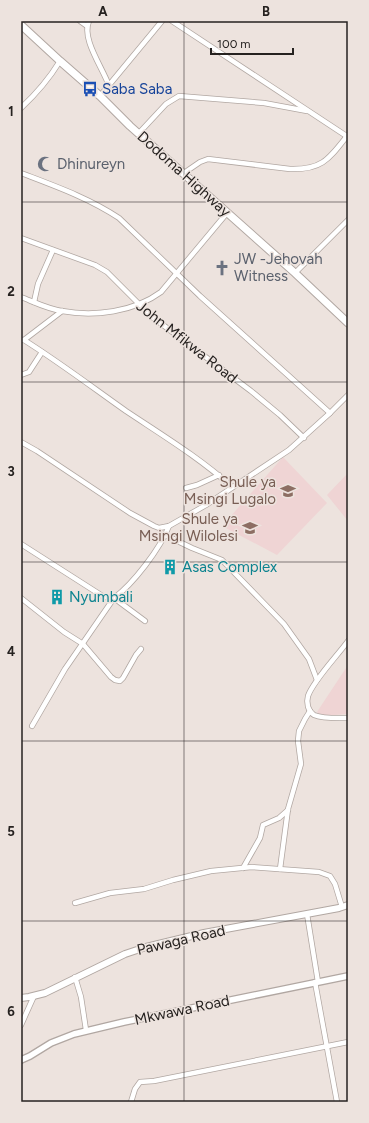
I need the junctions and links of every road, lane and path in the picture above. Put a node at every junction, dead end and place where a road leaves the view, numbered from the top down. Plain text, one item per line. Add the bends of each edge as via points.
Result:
1 (80, 21) edge
2 (89, 21) edge
3 (162, 21) edge
4 (172, 21) edge
5 (21, 25) edge
6 (87, 26) junction
7 (60, 61) junction
8 (108, 86) junction
9 (100, 96) junction
10 (21, 108) edge
11 (309, 111) junction
12 (139, 133) junction
13 (347, 136) edge
14 (21, 173) edge
15 (184, 173) junction
16 (227, 213) junction
17 (348, 220) edge
18 (21, 238) edge
19 (53, 250) junction
20 (177, 273) junction
21 (295, 273) junction
22 (21, 297) edge
23 (34, 302) junction
24 (139, 305) junction
25 (62, 311) junction
26 (348, 323) edge
27 (23, 340) edge
28 (42, 352) junction
29 (21, 375) edge
30 (348, 395) edge
31 (330, 413) junction
32 (304, 438) junction
33 (21, 442) edge
34 (219, 475) junction
35 (232, 487) junction
36 (186, 488) dead end
37 (169, 526) junction
38 (165, 535) junction
39 (21, 544) edge
40 (21, 598) edge
41 (114, 598) junction
42 (145, 621) dead end
43 (348, 641) edge
44 (82, 644) junction
45 (142, 649) dead end
46 (318, 680) junction
47 (310, 712) junction
48 (348, 718) edge
49 (32, 726) dead end
50 (288, 809) junction
51 (243, 868) junction
52 (280, 869) junction
53 (75, 904) dead end
54 (345, 906) edge
55 (307, 914) junction
56 (348, 976) edge
57 (76, 977) junction
58 (316, 982) junction
59 (34, 996) junction
60 (21, 998) edge
61 (21, 1025) edge
62 (86, 1030) junction
63 (348, 1042) edge
64 (326, 1047) junction
65 (21, 1060) edge
66 (131, 1102) edge
67 (338, 1102) edge

1 - 6 street
2 - 6 street
3 - 8 street
4 - 11 street
5 - 7 highway, Dodoma Highway
6 - 8 street via 90,42
7 - 9 highway, Dodoma Highway
7 - 10 street via 49,78
8 - 9 street
9 - 12 highway, Dodoma Highway
11 - 12 street via 179,96 166,104
11 - 13 street
12 - 15 highway, Dodoma Highway
13 - 15 street via 324,162 310,167 290,169 208,159
14 - 20 street via 104,208 119,218
15 - 16 highway, Dodoma Highway
16 - 20 street
16 - 21 highway, Dodoma Highway
17 - 21 street
18 - 19 street, John Mfikwa Road
19 - 23 street via 38,284
19 - 24 street, John Mfikwa Road via 107,272
20 - 24 street via 161,292
20 - 31 street
21 - 26 highway, Dodoma Highway
22 - 23 street
23 - 25 street
24 - 25 street via 97,313
24 - 32 street, John Mfikwa Road via 280,415
25 - 27 street
27 - 28 street
28 - 29 street via 29,372
28 - 34 street
30 - 31 street
31 - 32 street
32 - 35 street
33 - 37 street via 130,513 159,528
34 - 35 street
34 - 36 street
35 - 37 street
37 - 38 street
38 - 41 street via 133,580
38 - 46 street via 222,560 284,624 309,659
39 - 41 street via 104,597
40 - 44 street
41 - 42 street
41 - 44 street
43 - 46 street
44 - 45 street via 105,671 120,681
44 - 49 street
46 - 47 street via 307,697
47 - 48 street via 321,717
47 - 50 street via 299,731 301,764
50 - 51 street via 279,818 263,825 260,838
50 - 52 street
51 - 52 street
51 - 53 street via 193,875 144,889 110,893
52 - 54 street via 319,872 330,876
54 - 55 main road, Pawaga Road
55 - 57 main road, Pawaga Road via 204,933 146,947
55 - 58 street
56 - 58 street, Mkwawa Road
57 - 59 main road, Pawaga Road
57 - 62 street
58 - 62 street, Mkwawa Road
58 - 64 street
59 - 60 main road, Pawaga Road
59 - 61 street
62 - 65 street, Mkwawa Road via 62,1038
63 - 64 street
64 - 66 street via 140,1082
64 - 67 street

